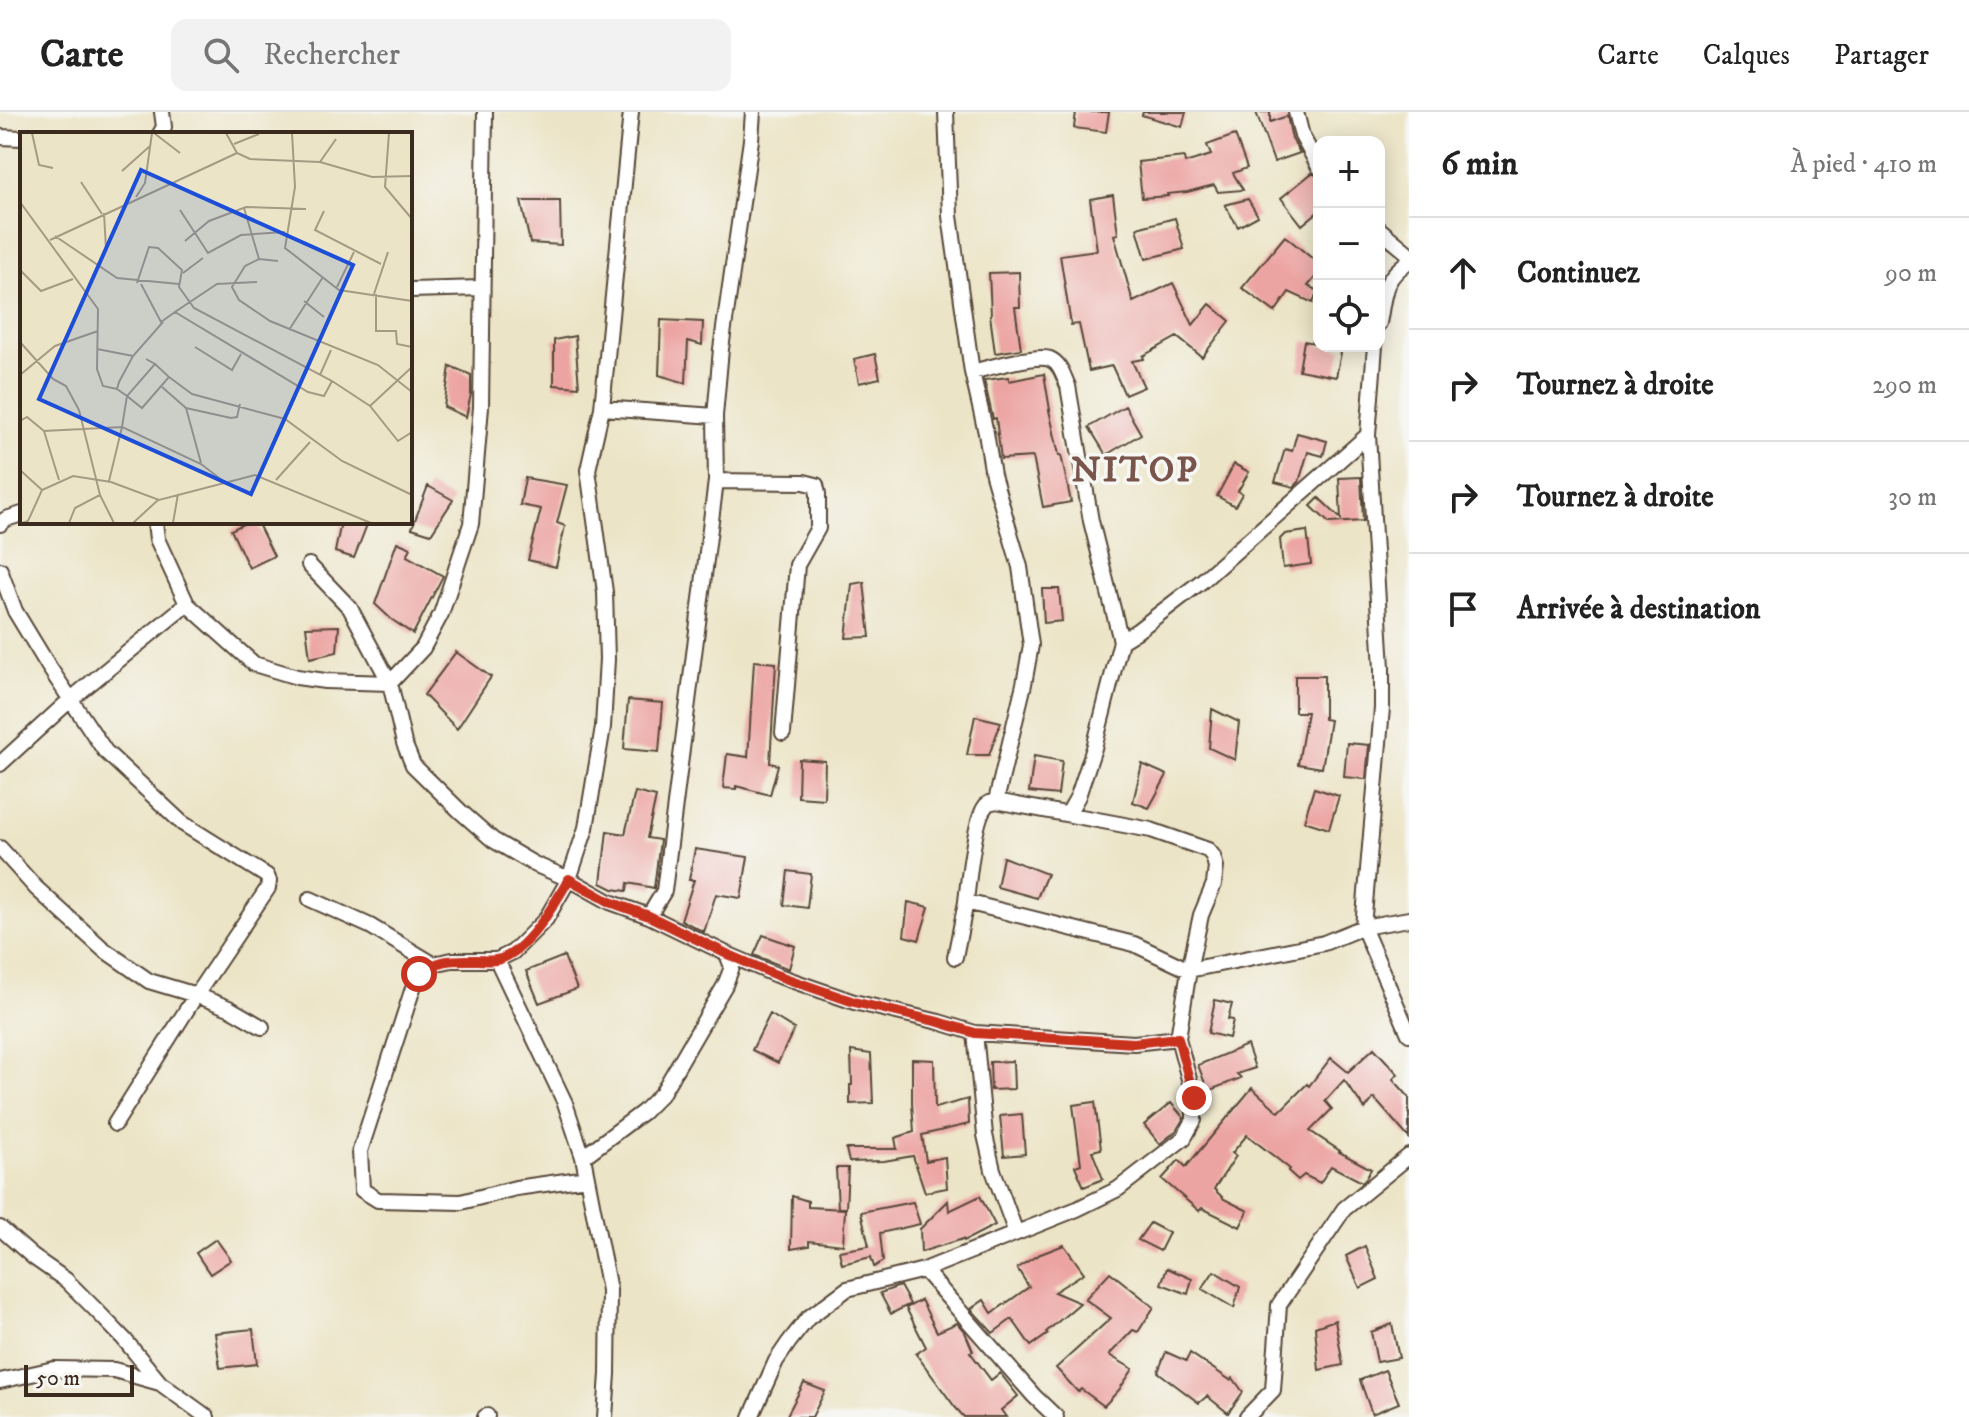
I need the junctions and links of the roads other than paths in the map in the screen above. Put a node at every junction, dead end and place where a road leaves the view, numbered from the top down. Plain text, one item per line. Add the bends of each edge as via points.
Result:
1 (162, 112) edge
2 (485, 112) edge
3 (631, 112) edge
4 (753, 112) edge
5 (946, 112) edge
6 (1296, 112) edge
7 (161, 132) edge
8 (0, 137) edge
9 (20, 138) edge
10 (1313, 156) edge
11 (1385, 234) edge
12 (1409, 254) edge
13 (1409, 261) edge
14 (482, 288) junction
15 (412, 290) edge
16 (1385, 291) edge
17 (1375, 352) edge
18 (972, 372) junction
19 (602, 408) junction
20 (715, 416) junction
21 (1368, 435) junction
22 (716, 481) junction
23 (20, 515) edge
24 (0, 524) edge
25 (155, 524) edge
26 (309, 565) dead end
27 (0, 570) edge
28 (187, 604) junction
29 (1121, 641) junction
30 (390, 683) junction
31 (70, 700) junction
32 (783, 733) dead end
33 (0, 764) edge
34 (996, 801) junction
35 (1068, 814) junction
36 (0, 848) edge
37 (569, 879) junction
38 (310, 899) dead end
39 (966, 902) junction
40 (649, 916) junction
41 (1409, 919) edge
42 (1363, 927) junction
43 (727, 954) junction
44 (955, 957) dead end
45 (497, 960) junction
46 (433, 964) junction
47 (1189, 970) junction
48 (196, 995) junction
49 (262, 1027) dead end
50 (975, 1033) junction
51 (1409, 1034) edge
52 (1178, 1038) junction
53 (115, 1124) dead end
54 (1409, 1156) edge
55 (583, 1157) junction
56 (587, 1178) junction
57 (0, 1228) edge
58 (1016, 1233) junction
59 (924, 1270) junction
60 (0, 1381) edge
61 (160, 1383) junction
62 (207, 1417) edge
63 (605, 1417) edge
64 (751, 1417) edge
65 (1056, 1417) edge
66 (1247, 1417) edge

1 - 7 street
2 - 14 street
3 - 19 street
4 - 20 street
5 - 18 street via 950,216
6 - 10 street
8 - 9 street
11 - 12 street
13 - 16 street via 1391,276
14 - 15 street
14 - 30 street via 481,407 471,524 441,614 423,648
17 - 21 street
18 - 29 street via 1036,358 1048,358 1060,367
18 - 34 street via 993,475 1020,567 1031,645
19 - 20 street
19 - 37 street via 588,470 605,592 603,727 586,828
20 - 22 street
21 - 29 street via 1202,581
21 - 42 street via 1382,708
22 - 32 street via 816,485 818,528 797,565
22 - 40 street via 664,891
23 - 24 street
25 - 28 street
26 - 30 street via 350,608
27 - 31 street via 15,611
28 - 30 street via 254,664 325,681
28 - 31 street
29 - 35 street via 1094,748
30 - 37 street via 413,765 493,840
31 - 33 street
31 - 48 street via 105,751 182,823 267,876 268,888
34 - 35 street
34 - 39 street via 983,808
35 - 47 street via 1151,830 1213,856 1214,884
36 - 48 street via 103,949 149,981
37 - 40 street
37 - 45 street via 546,919 513,952
38 - 46 street via 370,926
39 - 44 street
39 - 47 street via 1134,944
40 - 43 street
41 - 42 street
42 - 47 street via 1324,943
42 - 51 street
43 - 50 street via 854,1002
43 - 55 street via 732,967 725,985 662,1093
45 - 46 street
45 - 55 street via 565,1103
46 - 56 street via 419,974 413,988 360,1151 362,1190 378,1200 461,1202
47 - 52 street
48 - 49 street
48 - 53 street
50 - 52 street via 1134,1043
50 - 58 street via 985,1135
52 - 58 street via 1194,1098 1194,1120 1184,1138 1118,1189
54 - 66 street via 1344,1209 1279,1305 1273,1390
55 - 56 street
56 - 63 street via 609,1290
57 - 61 street via 66,1280
58 - 59 street
59 - 64 street via 847,1289 808,1318 776,1361
59 - 65 street
60 - 61 street via 54,1369 114,1370
61 - 62 street

